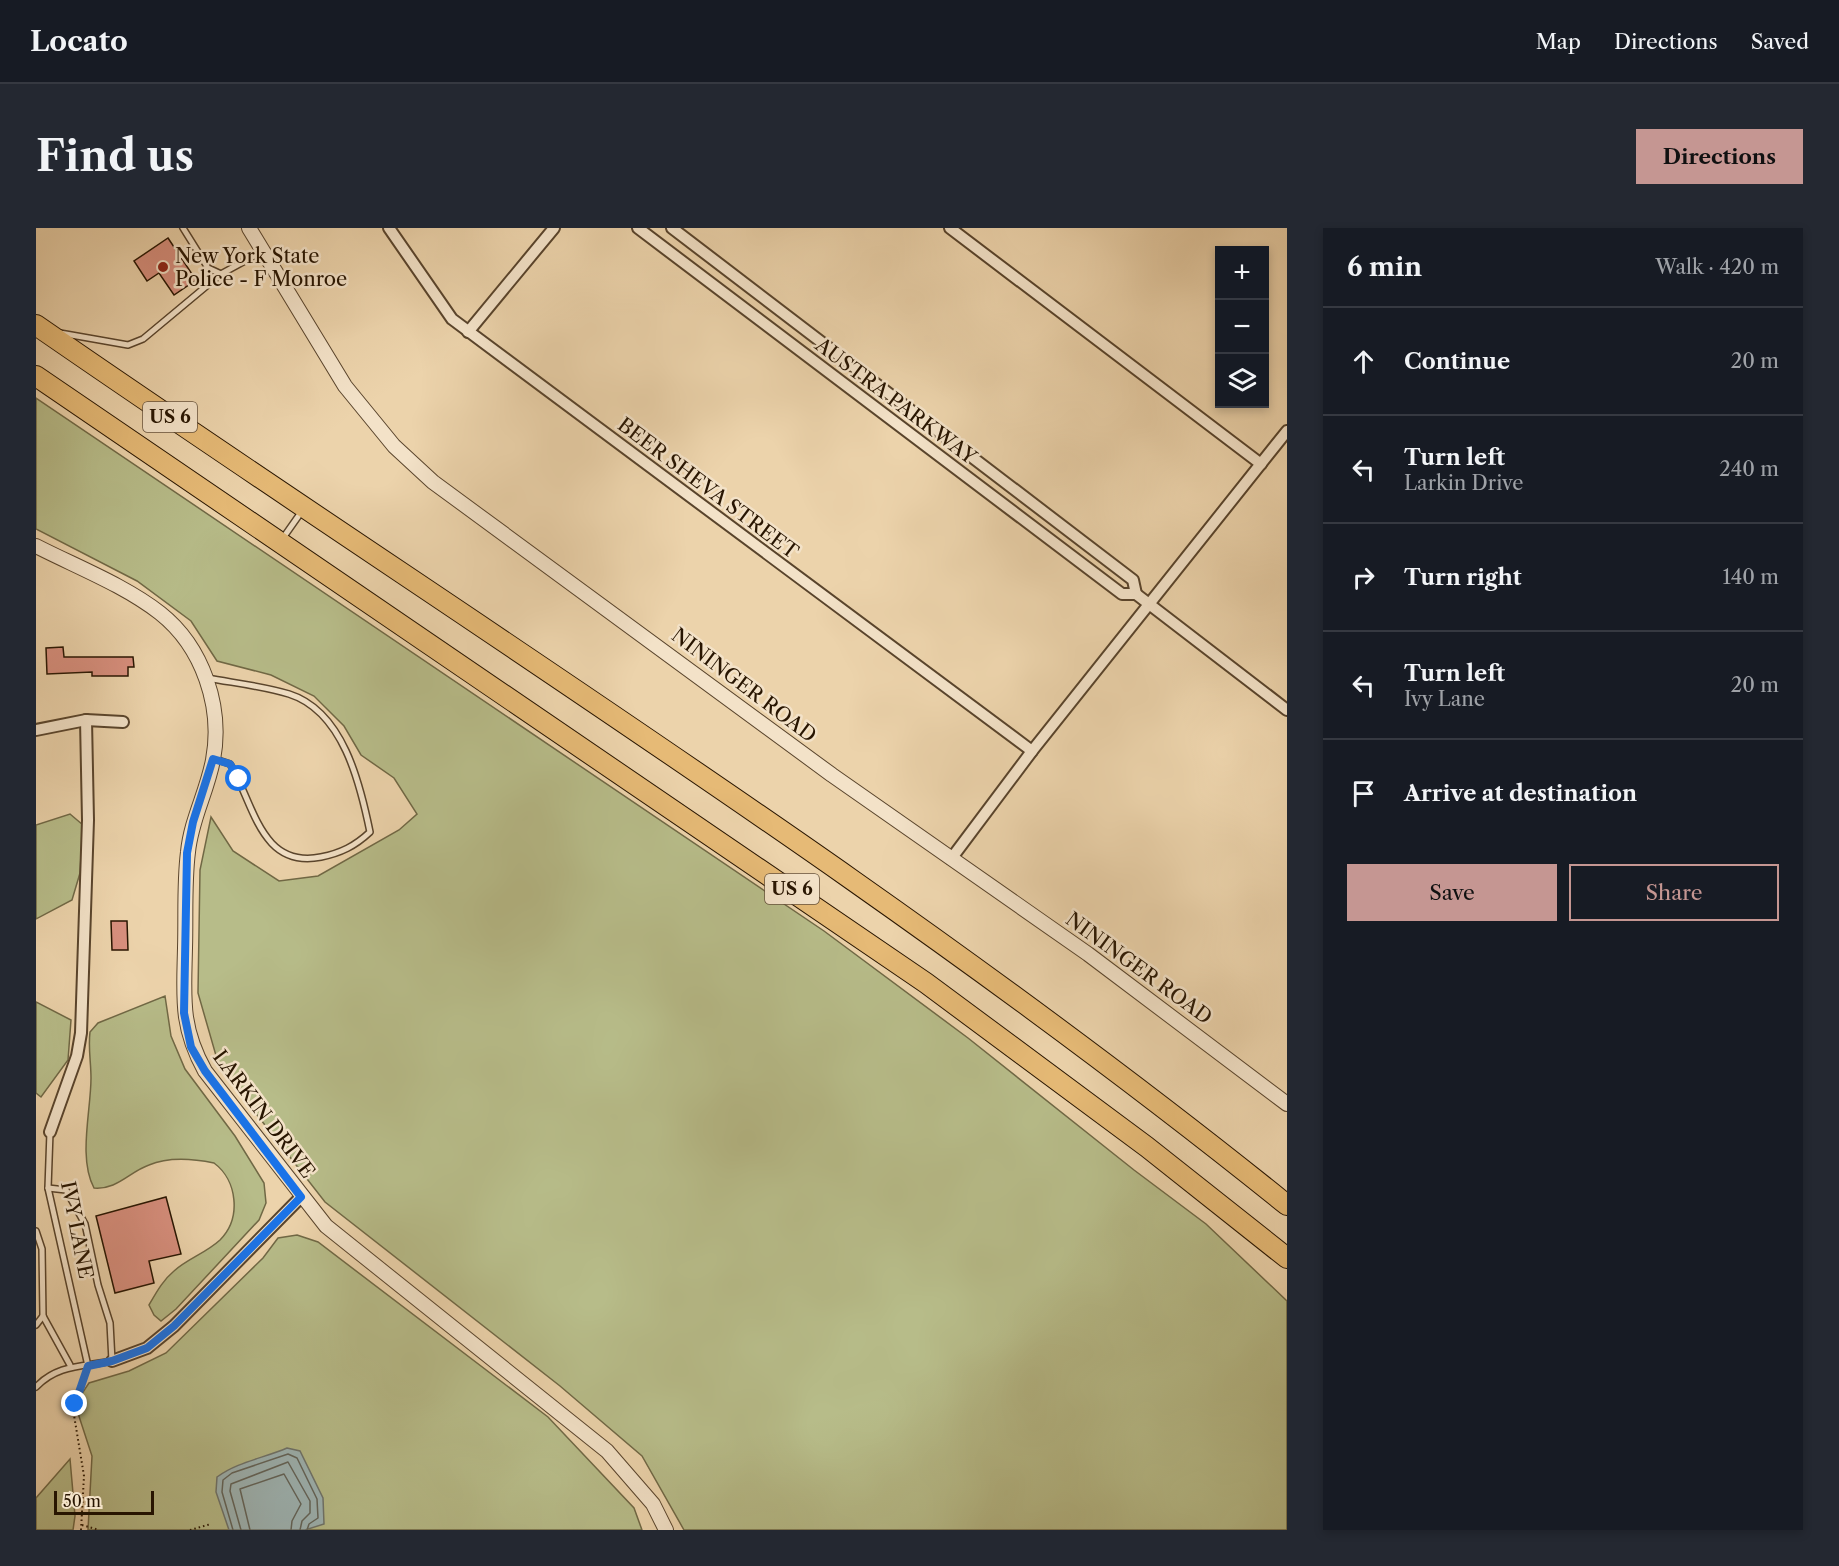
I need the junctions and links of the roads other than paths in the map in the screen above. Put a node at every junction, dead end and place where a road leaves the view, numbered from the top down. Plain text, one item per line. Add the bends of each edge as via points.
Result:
1 (183, 228) edge
2 (249, 228) edge
3 (389, 228) edge
4 (554, 228) edge
5 (638, 228) edge
6 (672, 228) edge
7 (950, 228) edge
8 (264, 250) junction
9 (221, 274) junction
10 (39, 328) edge
11 (468, 332) junction
12 (36, 376) edge
13 (1287, 431) edge
14 (1261, 464) junction
15 (304, 508) junction
16 (281, 542) junction
17 (36, 546) edge
18 (1136, 594) junction
19 (1150, 604) junction
20 (206, 677) junction
21 (1287, 710) edge
22 (86, 720) junction
23 (123, 722) dead end
24 (36, 730) edge
25 (1032, 751) junction
26 (213, 759) junction
27 (951, 859) junction
28 (1287, 1104) edge
29 (50, 1132) joint
30 (48, 1188) junction
31 (301, 1197) junction
32 (1287, 1205) edge
33 (36, 1231) edge
34 (1287, 1258) edge
35 (43, 1316) junction
36 (36, 1325) edge
37 (112, 1361) junction
38 (70, 1365) junction
39 (88, 1366) junction
40 (36, 1387) edge
41 (666, 1530) edge

1 - 9 lane via 208,268
2 - 8 street, NININGER ROAD
3 - 11 street, BEER SHEVA STREET via 452,319
4 - 11 street
5 - 18 street, AUSTRA PARKWAY via 1122,594
6 - 18 street, AUSTRA PARKWAY via 1133,580
7 - 14 street
8 - 9 lane
8 - 27 street, NININGER ROAD via 345,386 412,464 478,517
9 - 10 lane via 143,339 128,345
10 - 15 highway, US 6
11 - 25 street, BEER SHEVA STREET
12 - 16 highway, US 6
13 - 14 street
14 - 19 street
15 - 16 lane
15 - 32 highway, US 6 via 952,950
16 - 34 highway, US 6 via 926,983 1148,1147
17 - 20 street, LARKIN DRIVE via 126,591 160,613 183,636
18 - 19 street, AUSTRA PARKWAY
19 - 21 street, AUSTRA PARKWAY
19 - 25 street
20 - 26 street, LARKIN DRIVE via 216,720
20 - 26 lane via 291,695 320,712 344,744 370,832 358,844 336,854 296,858 268,841 230,764
22 - 23 street
22 - 24 street
22 - 29 street, IVY LANE via 81,1033 77,1056
25 - 27 street
26 - 31 street, LARKIN DRIVE via 187,853 184,1013 191,1047 205,1071
27 - 28 street, NININGER ROAD via 1088,954
29 - 30 lane, IVY LANE
30 - 37 lane via 66,1190 85,1224 110,1323
30 - 39 lane, IVY LANE
31 - 37 street via 174,1326 147,1348
31 - 41 street, LARKIN DRIVE via 326,1226 608,1450 653,1504
33 - 35 lane via 42,1249
35 - 36 lane
35 - 38 lane
37 - 39 lane
38 - 39 lane
38 - 40 lane

